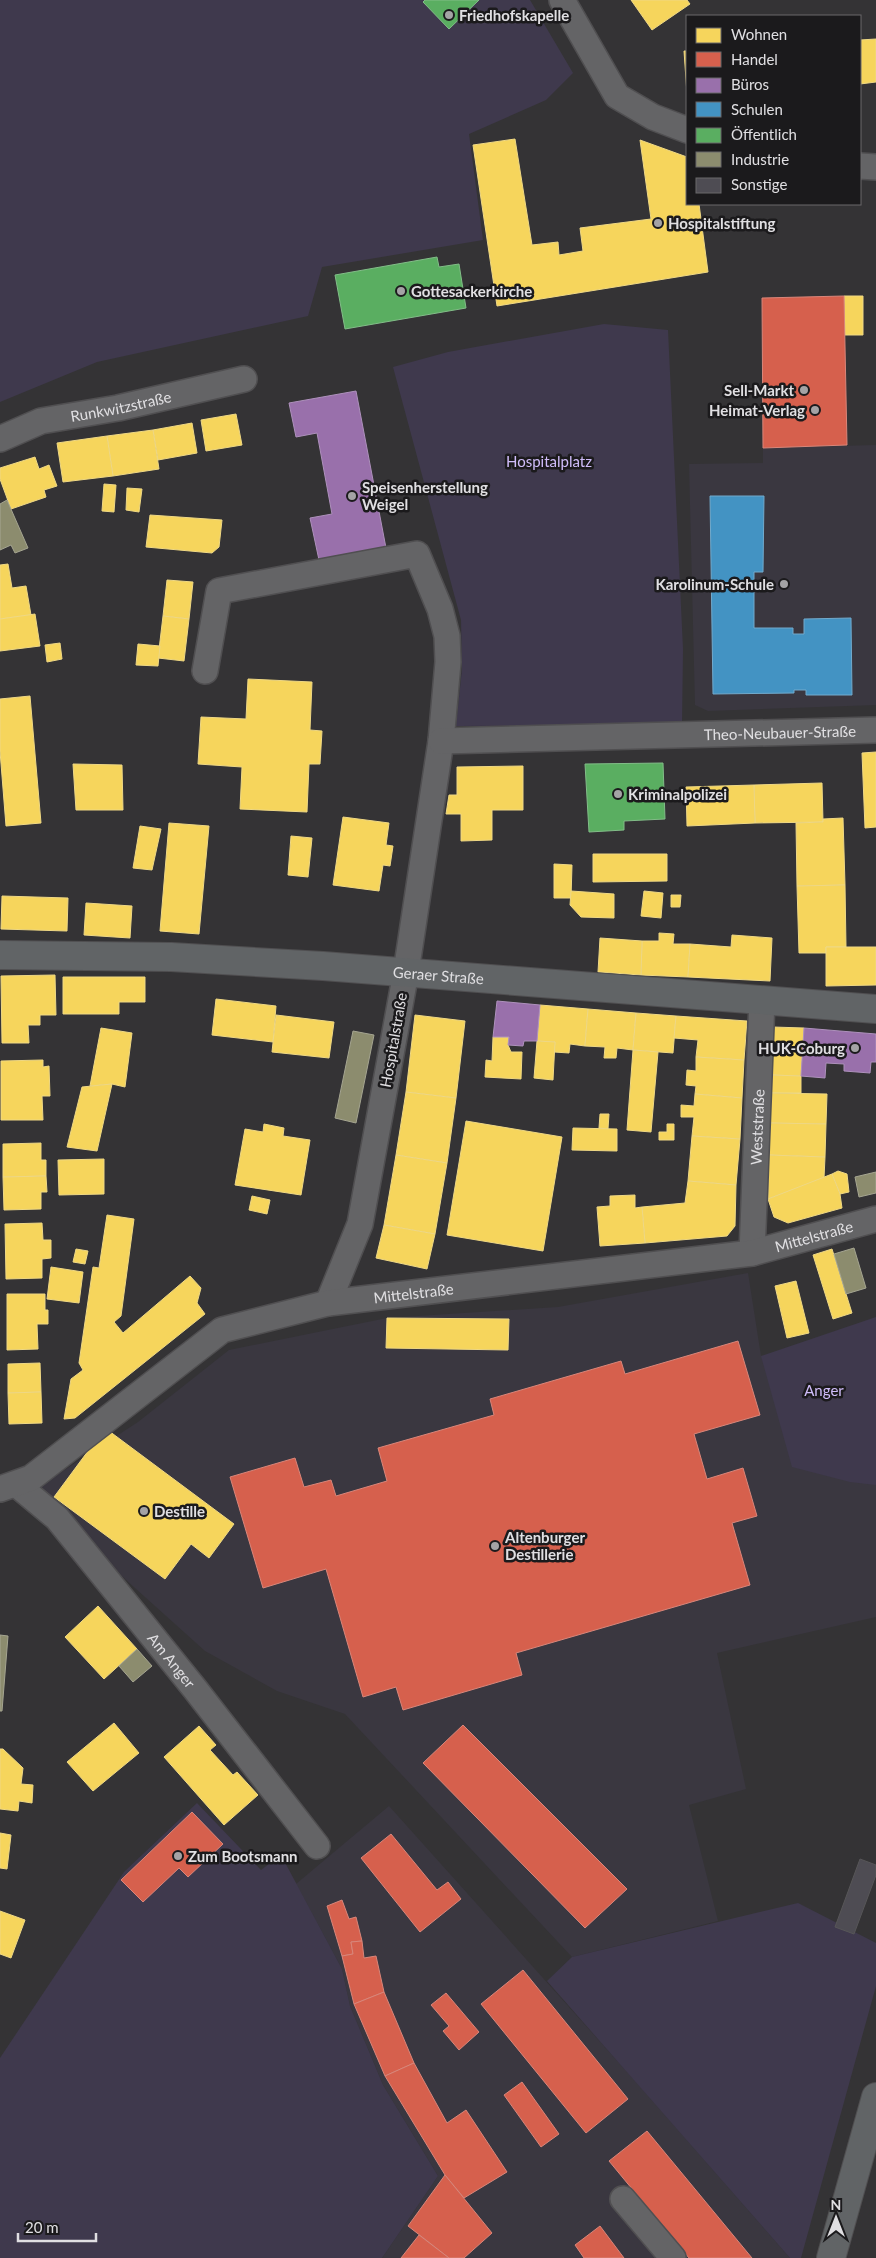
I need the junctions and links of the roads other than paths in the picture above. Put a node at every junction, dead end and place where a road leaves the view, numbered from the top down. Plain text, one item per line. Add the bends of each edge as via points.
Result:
1 (562, 0) edge
2 (686, 130) edge
3 (861, 166) edge
4 (876, 166) edge
5 (244, 379) dead end
6 (0, 439) edge
7 (205, 671) dead end
8 (876, 730) edge
9 (441, 741) junction
10 (0, 955) edge
11 (406, 972) junction
12 (762, 1000) junction
13 (876, 1010) edge
14 (876, 1219) edge
15 (752, 1253) junction
16 (328, 1304) junction
17 (8, 1486) edge
18 (318, 1846) dead end
19 (876, 2097) edge
20 (623, 2199) dead end
21 (665, 2255) edge
22 (831, 2258) edge

1 - 2 street via 617,96 653,117
3 - 4 street
5 - 6 street, Runkwitzstraße via 118,408 41,421
7 - 9 street via 219,591 417,554 440,609 447,636
8 - 9 street, Theo-Neubauer-Straße
9 - 11 street, Hospitalstraße
10 - 11 main road, Geraer Straße via 171,957
11 - 12 main road, Geraer Straße
11 - 16 street, Hospitalstraße via 360,1224
12 - 13 main road, Geraer Straße
12 - 15 street, Weststraße
14 - 15 street, Mittelstraße
15 - 16 street, Mittelstraße
16 - 17 street, Mittelstraße via 222,1330 31,1478
17 - 18 street, Am Anger via 56,1518
19 - 22 main road
20 - 21 street

